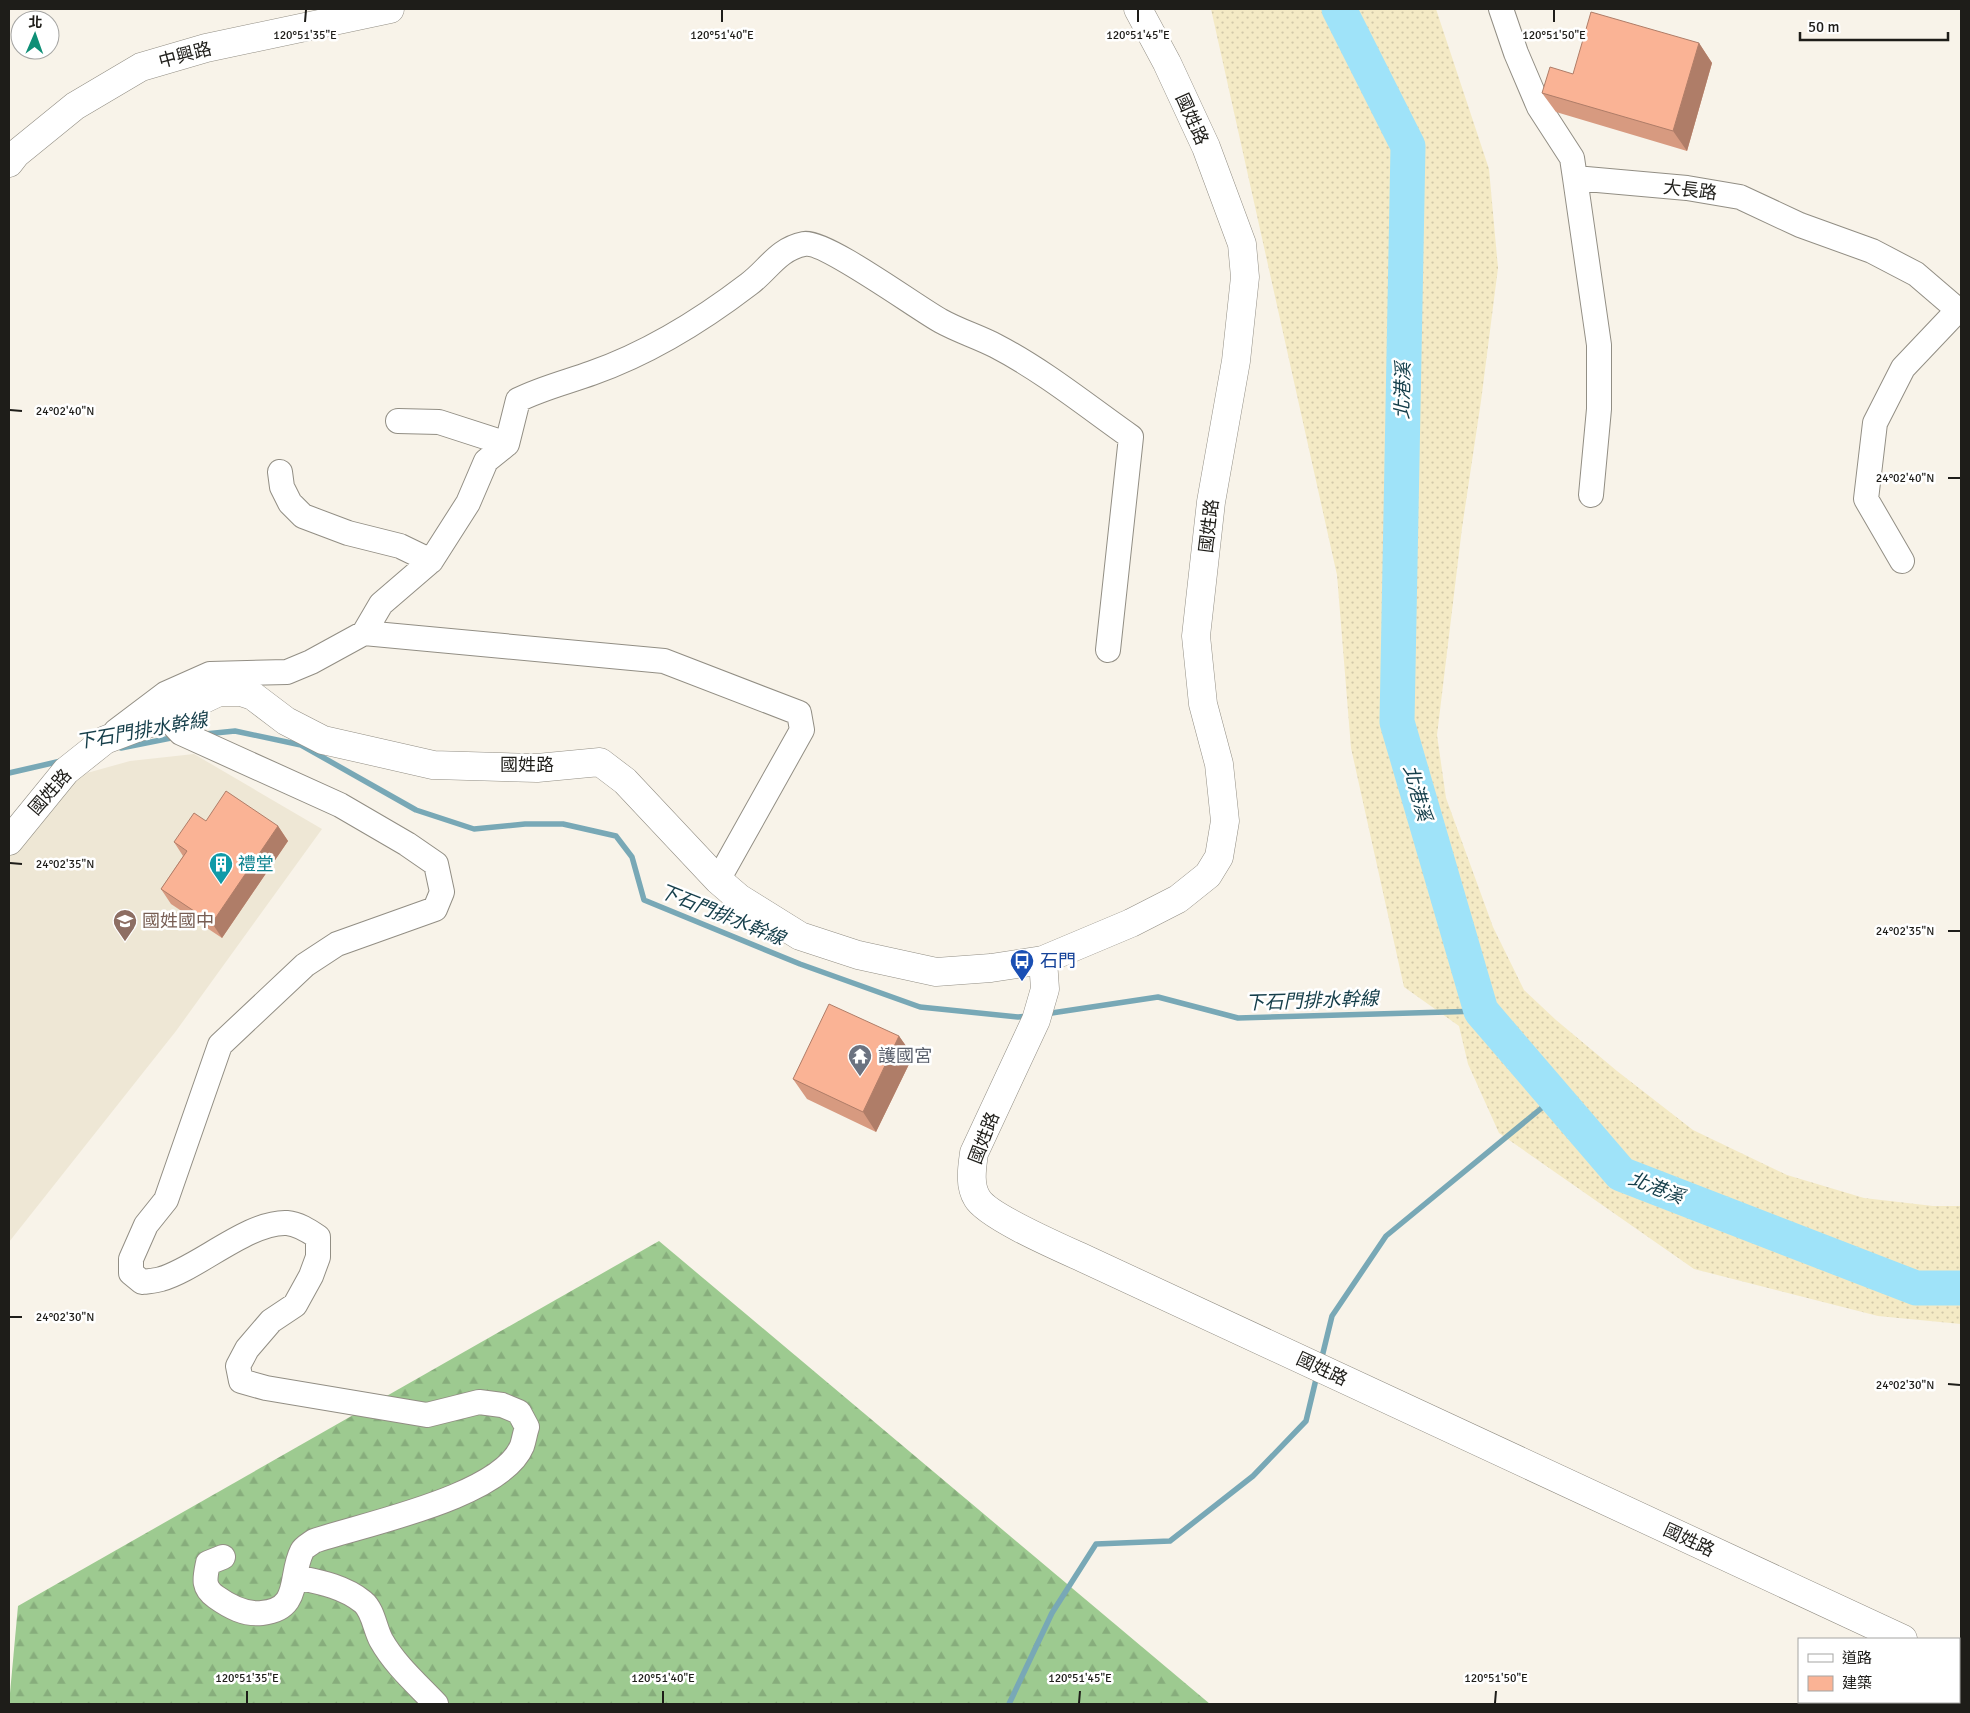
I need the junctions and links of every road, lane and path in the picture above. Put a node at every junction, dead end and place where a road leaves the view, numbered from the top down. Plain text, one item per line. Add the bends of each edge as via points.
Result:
1 (390, 9) edge
2 (1138, 9) edge
3 (1501, 9) edge
4 (9, 163) edge
5 (1575, 178) junction
6 (1959, 310) edge
7 (398, 421) dead end
8 (507, 444) junction
9 (280, 472) dead end
10 (1591, 495) dead end
11 (431, 561) junction
12 (1902, 562) dead end
13 (364, 633) junction
14 (1108, 650) dead end
15 (166, 717) junction
16 (105, 740) junction
17 (9, 841) edge
18 (718, 880) junction
19 (1043, 960) junction
20 (222, 1557) dead end
21 (295, 1578) junction
22 (1901, 1638) edge
23 (436, 1704) edge

1 - 4 street, 中興路 via 206,48 141,67 75,106
2 - 19 street, 國姓路 via 1206,147 1242,244 1245,277 1242,320 1211,502 1196,636 1203,704 1219,764 1225,821 1219,857 1208,875 1178,900
3 - 5 street via 1539,107 1572,158
5 - 6 street, 大長路 via 1740,196 1800,225 1872,251 1916,274
5 - 10 street via 1600,345 1599,409
6 - 12 street via 1903,368 1875,424 1866,499
7 - 8 street via 439,422
8 - 11 street via 486,462 468,503
8 - 14 street via 518,400 546,386 593,373 655,346 698,321 752,282 774,259 788,250 806,244 821,248 942,322 996,345 1061,386 1131,437
9 - 11 street via 282,487 303,516 348,533 400,546
11 - 13 street via 381,604
13 - 16 street via 287,672 210,674 164,694
13 - 18 street via 664,660 799,713 802,730
15 - 16 street, 國姓路
15 - 18 street, 國姓路 via 219,692 241,692 323,740 433,765 538,768 600,762 625,781
15 - 21 street via 180,733 340,805 407,844 436,864 442,892 436,909 337,944 305,965 220,1044 166,1200 146,1225 131,1259 131,1273 142,1282 162,1279 268,1226 287,1223 304,1228 318,1237 318,1257 311,1276 296,1305 271,1321 248,1349 238,1366 241,1381 427,1415 479,1402 502,1405 519,1412 527,1427 522,1447 494,1475 474,1488 432,1506 314,1541 302,1550
16 - 17 street, 國姓路 via 66,770
18 - 19 street, 國姓路 via 739,898 800,936 858,955 936,972
19 - 22 street, 國姓路 via 1045,989 1036,1020 974,1153 970,1174 977,1199 1005,1220 1083,1258
20 - 21 street via 208,1563 204,1583 208,1591 225,1603 250,1614 276,1612 289,1599
21 - 23 street via 323,1582 347,1591 365,1603 381,1640 402,1669

